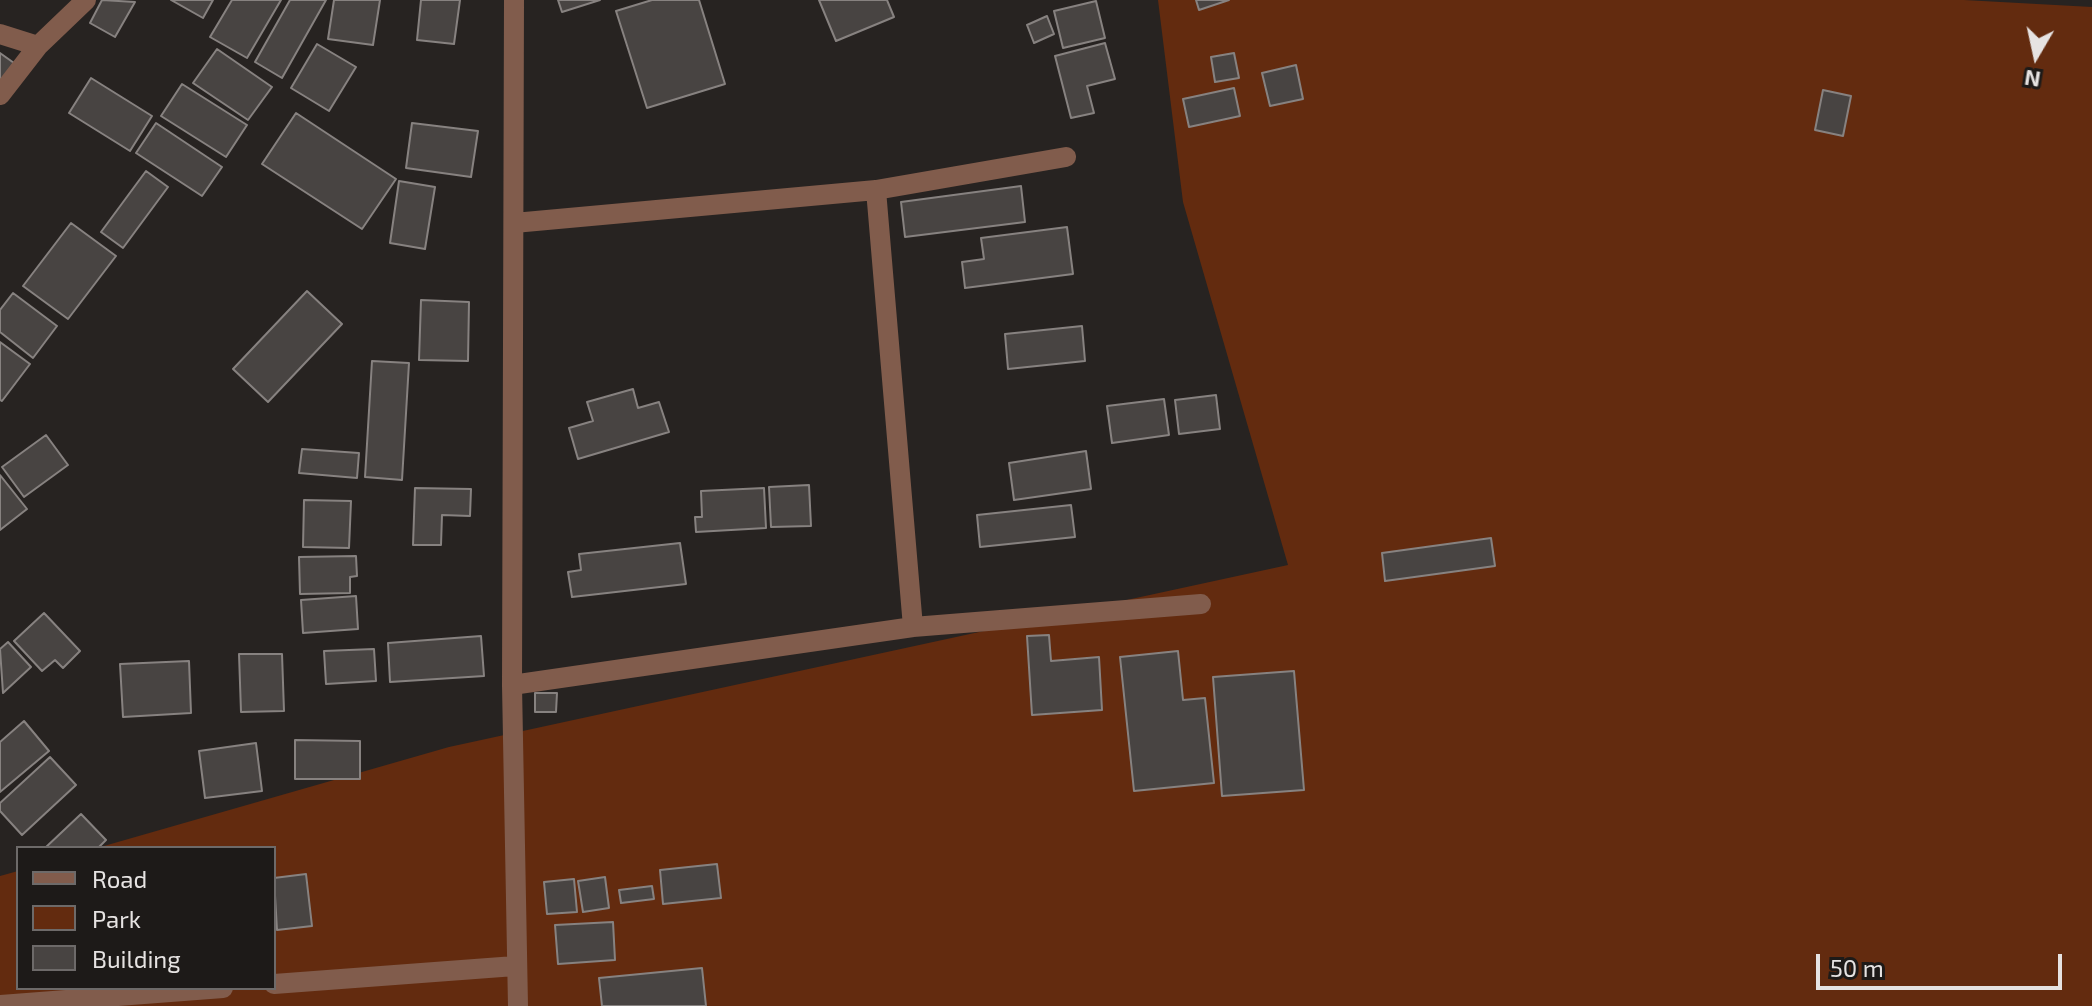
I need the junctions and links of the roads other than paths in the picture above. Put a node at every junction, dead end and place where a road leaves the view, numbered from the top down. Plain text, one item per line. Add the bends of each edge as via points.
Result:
1 (86, 0) edge
2 (514, 0) edge
3 (0, 34) edge
4 (38, 46) junction
5 (0, 95) edge
6 (1066, 157) dead end
7 (876, 190) junction
8 (514, 223) junction
9 (1201, 604) dead end
10 (913, 627) junction
11 (512, 685) junction
12 (515, 966) junction
13 (276, 984) edge
14 (197, 990) edge
15 (0, 1005) edge
16 (518, 1006) edge

1 - 4 street
2 - 8 street
3 - 4 street
4 - 5 street
6 - 7 street
7 - 8 street
7 - 10 street
8 - 11 street
9 - 10 street
10 - 11 street
11 - 12 street
12 - 13 street
12 - 16 street
14 - 15 street

